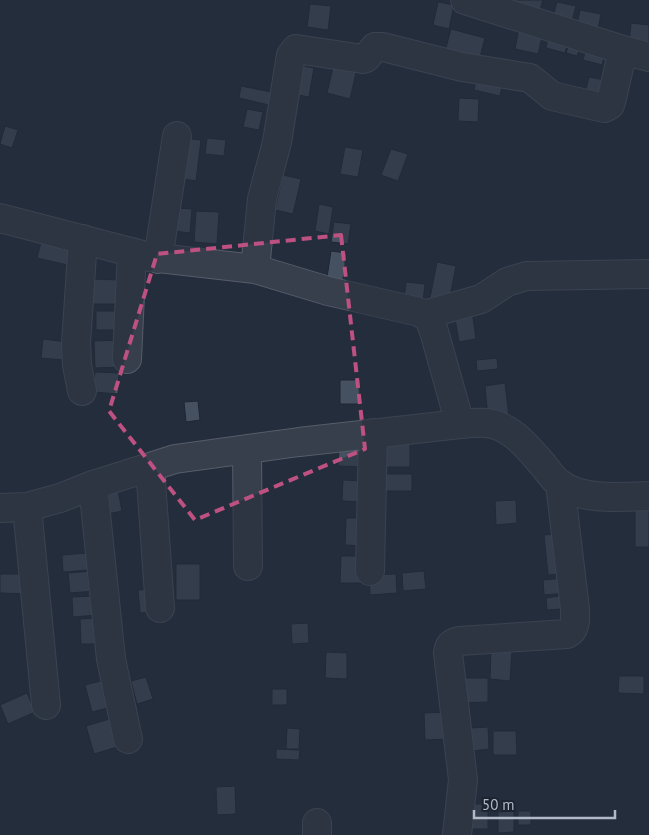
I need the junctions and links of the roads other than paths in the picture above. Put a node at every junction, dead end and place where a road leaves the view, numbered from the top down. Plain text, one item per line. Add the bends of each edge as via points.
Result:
1 (464, 0) edge
2 (622, 50) junction
3 (649, 57) edge
4 (177, 136) dead end
5 (0, 218) edge
6 (83, 239) junction
7 (132, 252) junction
8 (158, 259) junction
9 (255, 269) junction
10 (649, 274) edge
11 (424, 315) junction
12 (127, 359) dead end
13 (82, 391) dead end
14 (460, 424) junction
15 (373, 433) junction
16 (247, 448) junction
17 (150, 466) junction
18 (560, 484) junction
19 (93, 485) junction
20 (649, 496) edge
21 (13, 507) edge
22 (248, 566) dead end
23 (370, 571) dead end
24 (160, 608) dead end
25 (46, 705) dead end
26 (128, 739) dead end
27 (457, 835) edge

1 - 2 street
2 - 3 street
2 - 9 street via 610,105 604,108 552,96 530,78 462,67 383,47 374,47 363,59 296,49 292,55 277,142 262,199
4 - 8 street
5 - 6 street
6 - 7 street
6 - 13 street via 76,343
7 - 8 street
7 - 12 street
8 - 9 street
9 - 11 street
10 - 11 street via 526,276 507,282 481,299
11 - 14 street via 430,320 435,335
14 - 15 street
14 - 18 street via 486,423 512,432
15 - 16 street
15 - 23 street
16 - 17 street
16 - 22 street
17 - 19 street
17 - 24 street
18 - 20 street via 590,496
18 - 27 street via 574,609 572,632 459,641 448,647 463,780
19 - 21 street via 60,498
19 - 26 street via 111,659
21 - 25 street

